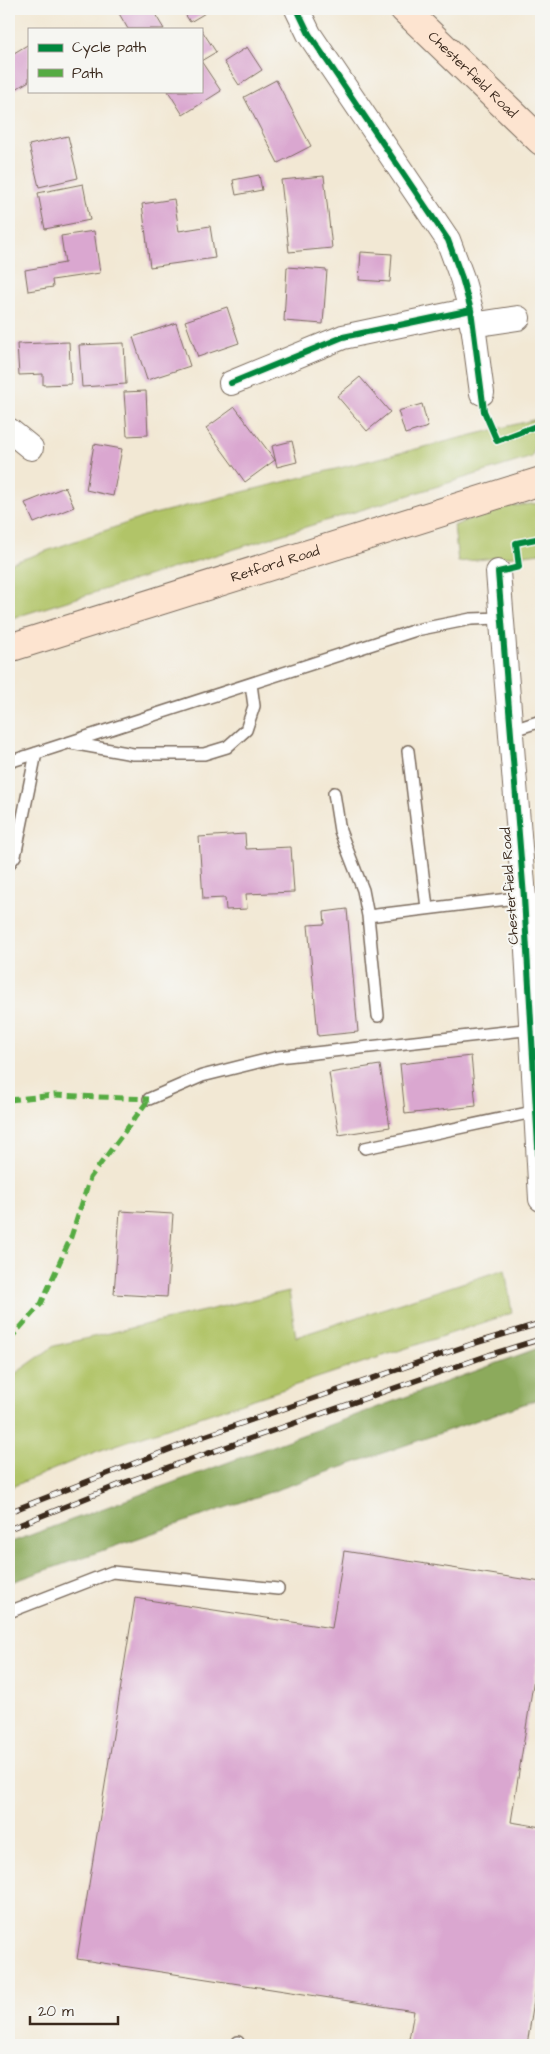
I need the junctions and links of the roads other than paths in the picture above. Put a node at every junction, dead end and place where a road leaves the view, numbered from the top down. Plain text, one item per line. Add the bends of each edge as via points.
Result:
1 (297, 9) edge
2 (404, 9) edge
3 (541, 141) edge
4 (472, 317) junction
5 (518, 318) dead end
6 (231, 383) dead end
7 (482, 393) road end
8 (9, 430) edge
9 (31, 448) dead end
10 (541, 481) edge
11 (498, 572) dead end
12 (501, 618) junction
13 (9, 648) edge
14 (251, 684) junction
15 (541, 721) edge
16 (510, 731) junction
17 (69, 743) junction
18 (408, 751) dead end
19 (36, 753) junction
20 (9, 762) edge
21 (334, 793) dead end
22 (9, 864) edge
23 (524, 897) junction
24 (427, 908) junction
25 (368, 916) junction
26 (378, 1016) dead end
27 (532, 1029) junction
28 (149, 1099) dead end
29 (537, 1111) junction
30 (365, 1148) dead end
31 (541, 1199) edge
32 (278, 1589) dead end
33 (9, 1612) edge

1 - 4 street via 309,34 448,240
2 - 3 main road, Chesterfield Road
4 - 5 street
4 - 6 street via 344,337
4 - 7 street
8 - 9 street
10 - 13 main road, Retford Road
11 - 12 street, Chesterfield Road
12 - 14 lane via 471,619 416,630
12 - 16 street, Chesterfield Road
14 - 17 lane
14 - 17 lane via 254,706 246,730 227,747 204,754 133,754
15 - 16 lane
16 - 23 street, Chesterfield Road
17 - 19 lane
18 - 24 lane
19 - 20 lane
19 - 22 lane via 15,856
21 - 25 lane via 340,831 363,890
23 - 24 lane
23 - 27 street, Chesterfield Road
24 - 25 lane
25 - 26 lane
27 - 28 lane via 278,1056 202,1076
27 - 29 street, Chesterfield Road
29 - 30 lane
29 - 31 street, Chesterfield Road
32 - 33 lane via 112,1572

